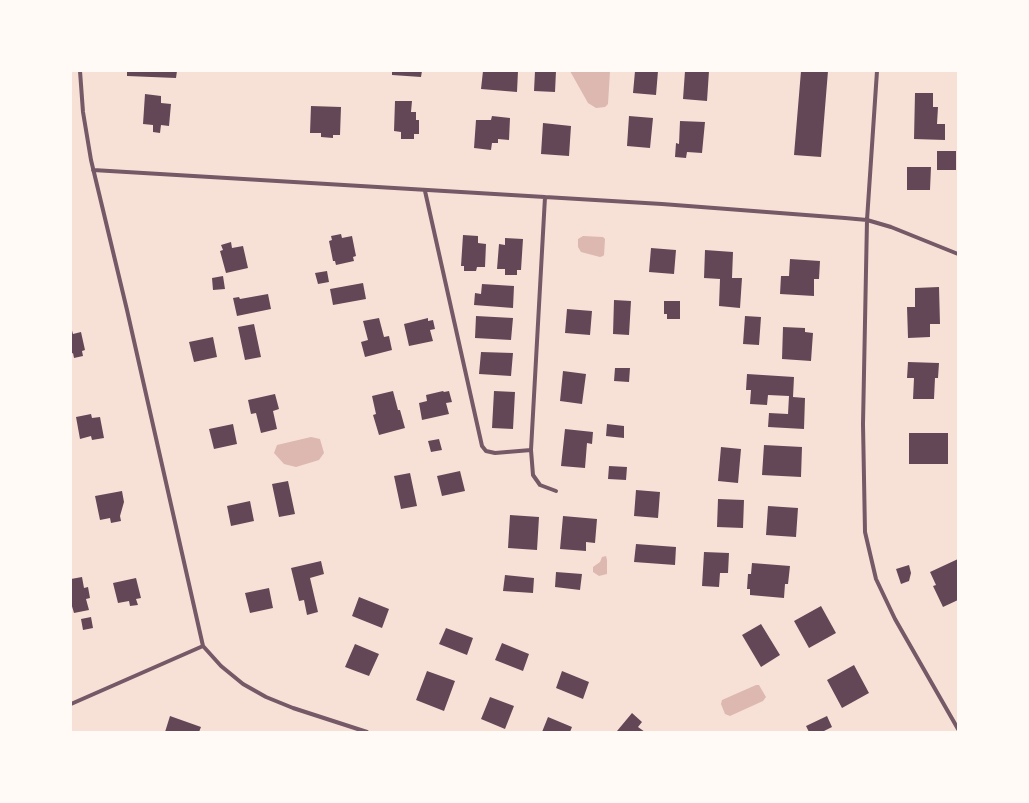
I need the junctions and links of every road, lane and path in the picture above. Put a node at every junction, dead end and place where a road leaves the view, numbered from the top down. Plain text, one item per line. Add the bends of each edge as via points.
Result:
1 (80, 71) edge
2 (877, 71) edge
3 (93, 170) junction
4 (425, 190) junction
5 (545, 198) junction
6 (867, 220) junction
7 (958, 254) edge
8 (531, 450) junction
9 (556, 491) dead end
10 (203, 646) junction
11 (71, 704) edge
12 (958, 729) edge
13 (367, 732) edge

1 - 3 street via 83,112
2 - 6 street
3 - 4 street
3 - 10 street
4 - 5 street
4 - 8 street via 482,446 486,451 495,453
5 - 6 street
5 - 8 street
6 - 7 street
6 - 12 street via 863,424 865,532 876,579 885,599
8 - 9 street via 533,475 540,486
10 - 11 street
10 - 13 street via 238,680 266,697

